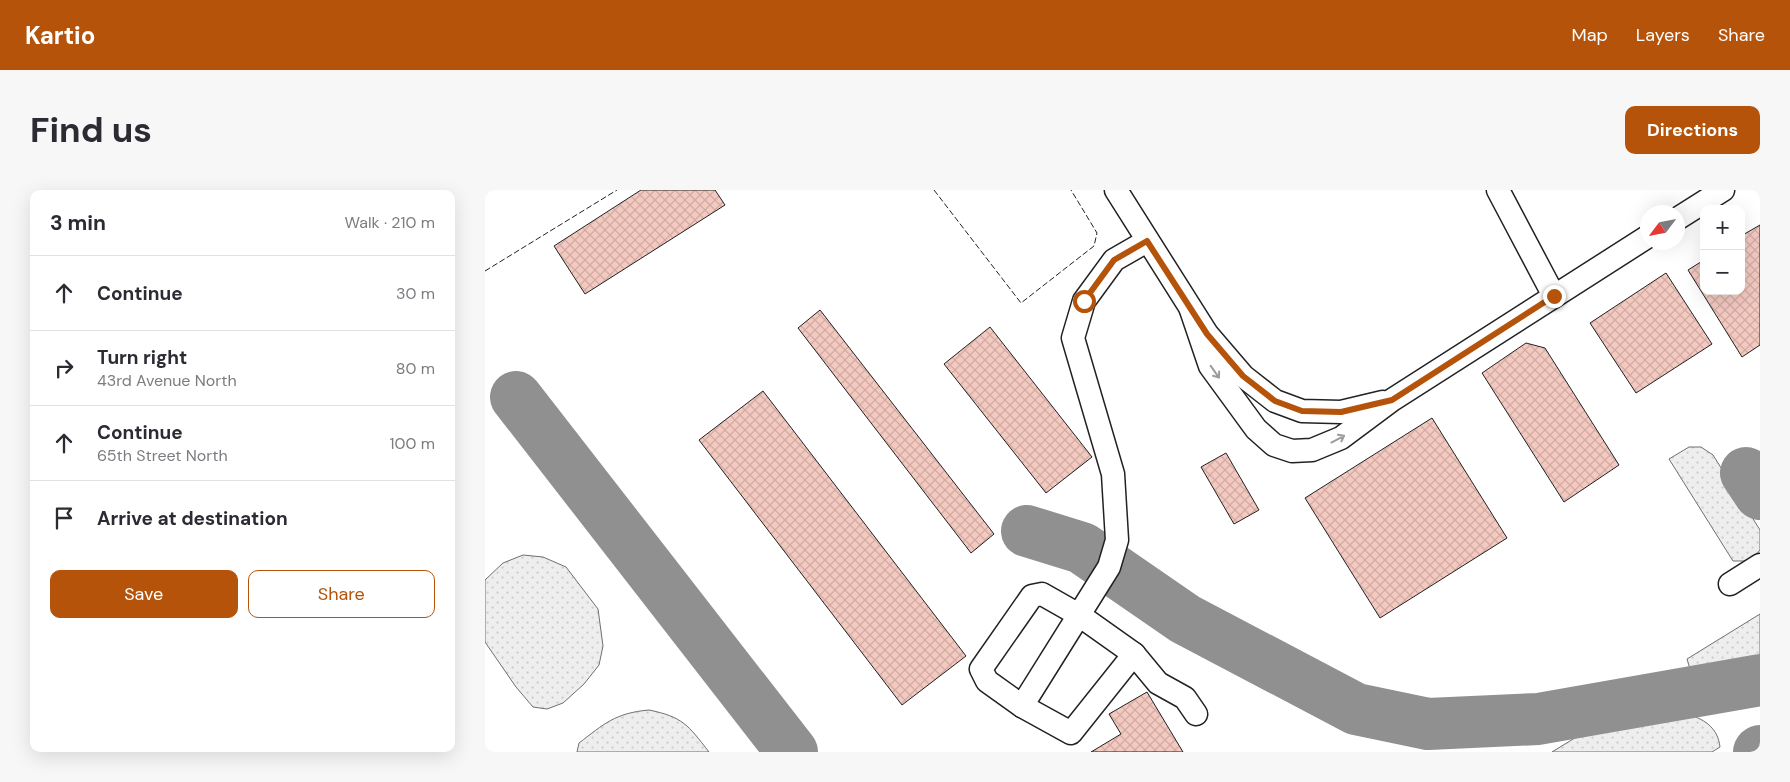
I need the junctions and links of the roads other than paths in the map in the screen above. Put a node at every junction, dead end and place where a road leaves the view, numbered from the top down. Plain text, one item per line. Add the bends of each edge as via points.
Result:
1 (1116, 190) edge
2 (1498, 190) edge
3 (1723, 190) edge
4 (1685, 214) edge
5 (1147, 241) junction
6 (1640, 242) edge
7 (1554, 296) junction
8 (1191, 310) junction
9 (1392, 400) junction
10 (1760, 566) edge
11 (1730, 584) dead end
12 (1079, 615) junction
13 (1134, 654) junction
14 (1022, 706) junction
15 (1196, 714) dead end

1 - 5 street
2 - 7 street
3 - 4 street
5 - 8 street
5 - 12 street via 1114,260 1084,301 1073,338 1113,474 1117,540 1109,567
6 - 7 street
7 - 9 street
8 - 9 street via 1243,376 1275,401 1302,411 1341,412
8 -> 9 street via 1210,366 1256,428 1274,445 1292,452 1312,450 1341,438
10 - 11 street
12 - 13 street
12 - 14 street
12 - 14 street via 1042,594 1033,596 981,669 987,681
13 - 14 street via 1071,733
13 - 15 street via 1158,683 1185,698

